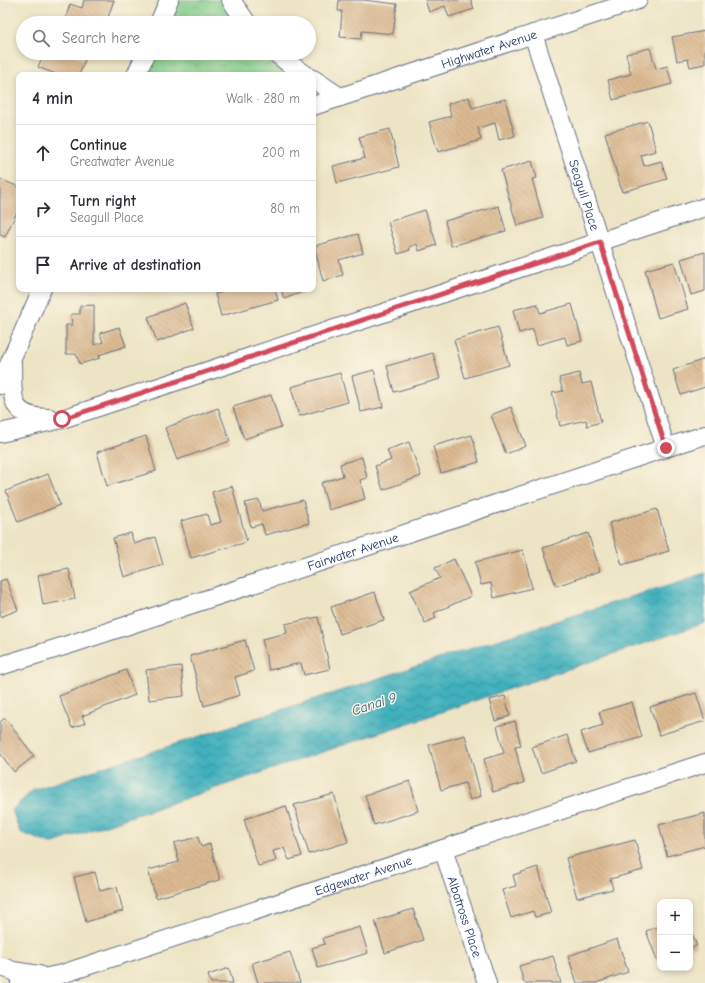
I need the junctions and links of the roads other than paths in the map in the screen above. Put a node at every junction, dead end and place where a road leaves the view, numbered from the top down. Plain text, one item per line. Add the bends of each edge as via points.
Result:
1 (169, 0) edge
2 (231, 0) edge
3 (638, 0) edge
4 (162, 16) edge
5 (242, 16) edge
6 (532, 34) junction
7 (143, 60) edge
8 (285, 60) edge
9 (137, 72) edge
10 (302, 72) edge
11 (316, 81) edge
12 (340, 97) junction
13 (316, 105) edge
14 (705, 207) edge
15 (600, 242) junction
16 (41, 292) edge
17 (12, 359) junction
18 (0, 385) edge
19 (62, 419) junction
20 (0, 433) edge
21 (705, 435) edge
22 (666, 448) junction
23 (0, 666) edge
24 (705, 763) edge
25 (444, 849) junction
26 (0, 966) edge
27 (52, 976) junction
28 (20, 983) edge
29 (488, 983) edge

1 - 4 street
2 - 5 street
3 - 6 street, Highwater Avenue
6 - 12 street, Highwater Avenue
6 - 15 street, Seagull Place
7 - 9 street
8 - 10 street
11 - 12 street
12 - 13 street, Highwater Avenue
14 - 15 street
15 - 19 street
15 - 22 street, Seagull Place
16 - 17 street
17 - 18 street
17 - 19 street via 15,404 22,413 37,418
19 - 20 street
21 - 22 street, Fairwater Avenue
22 - 23 street, Fairwater Avenue
24 - 25 street, Edgewater Avenue
25 - 27 street, Edgewater Avenue
25 - 29 street, Albatross Place
26 - 27 street via 12,971
27 - 28 street, Edgewater Avenue

